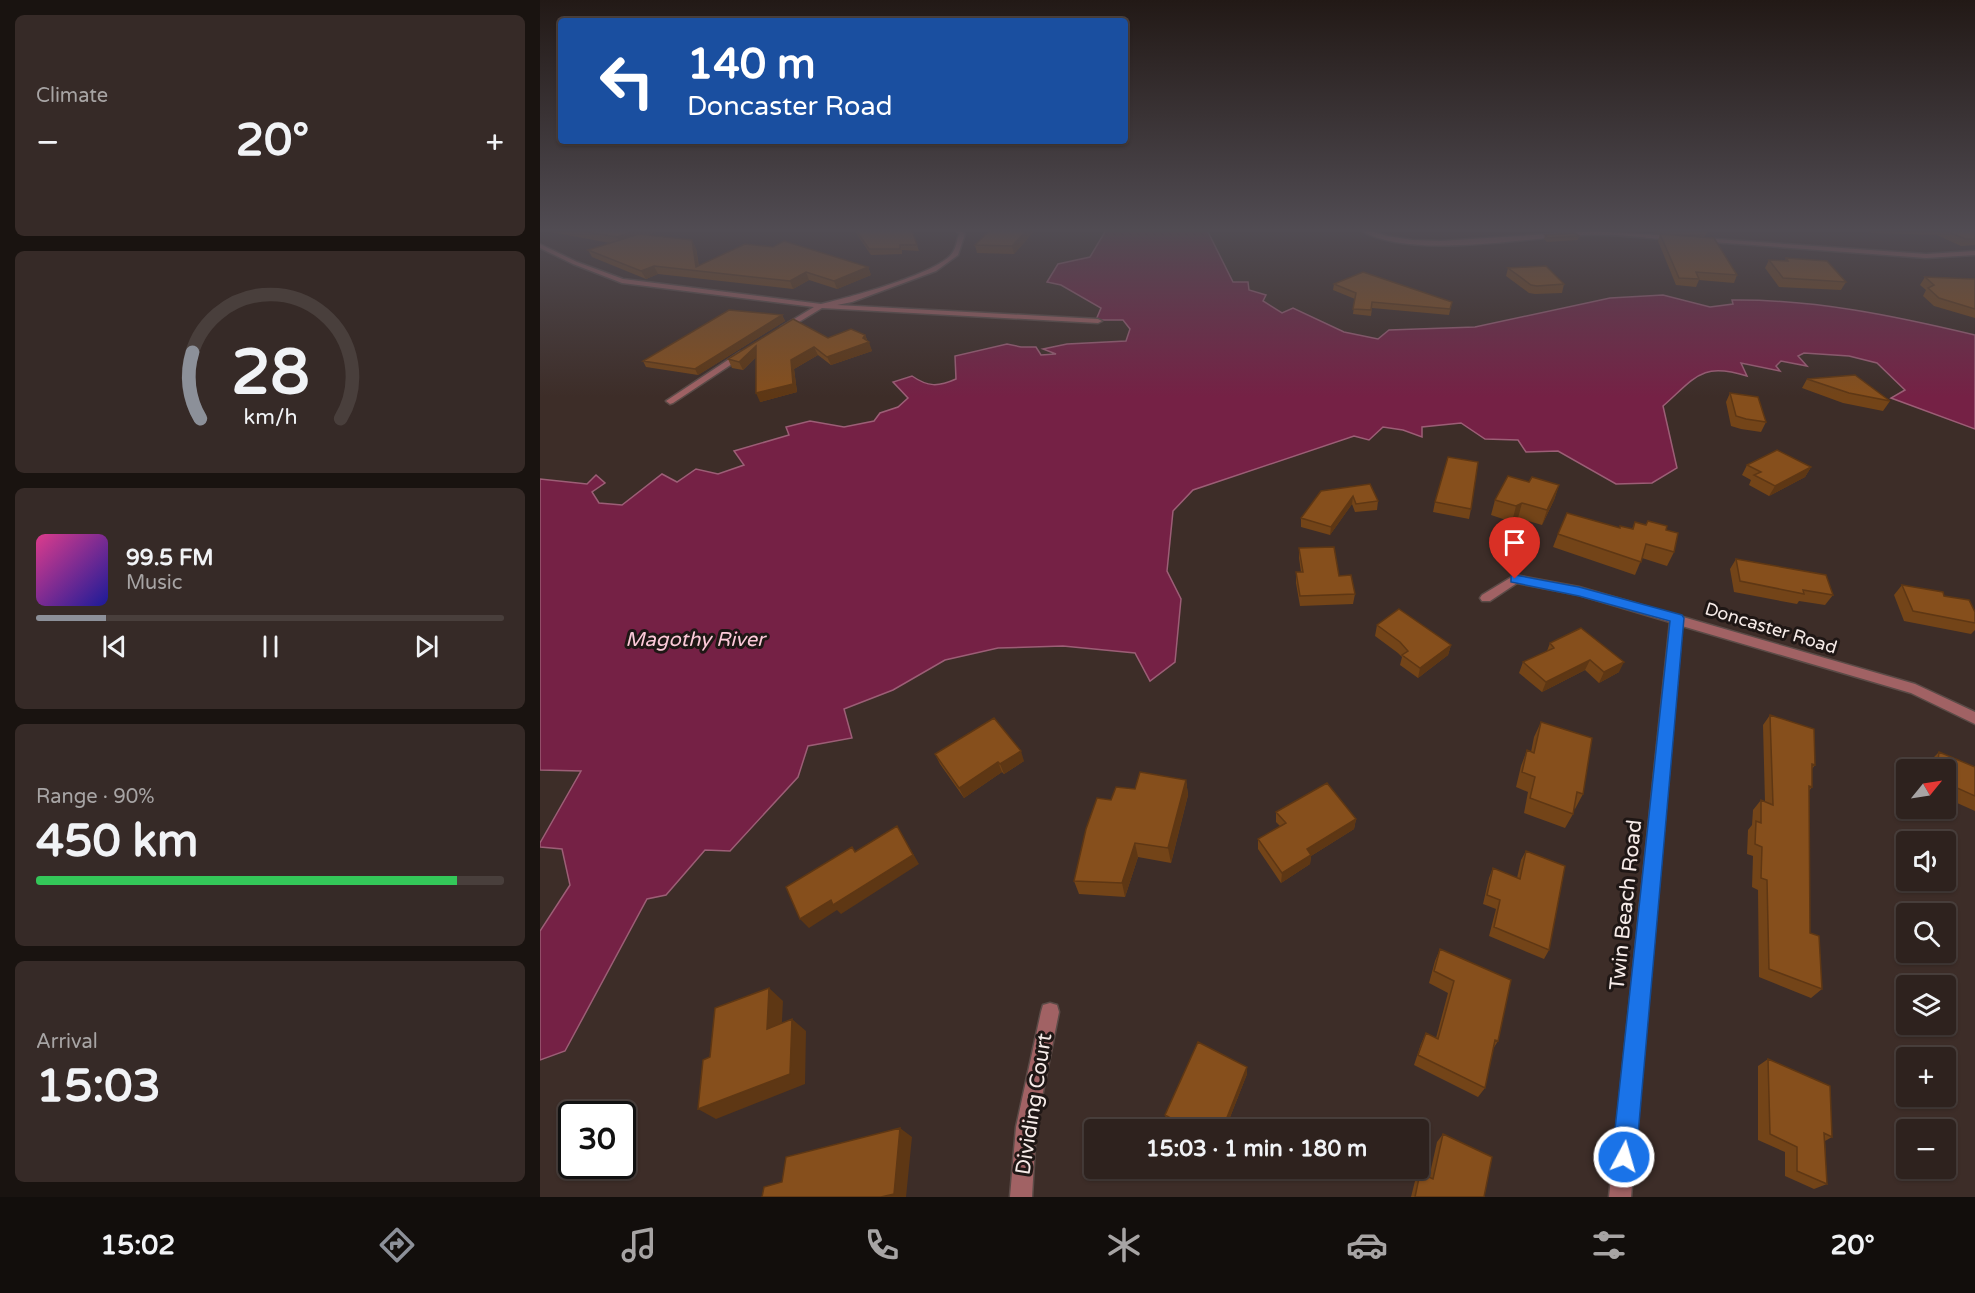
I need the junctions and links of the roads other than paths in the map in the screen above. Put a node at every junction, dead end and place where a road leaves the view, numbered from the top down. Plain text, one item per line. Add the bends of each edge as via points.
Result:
1 (660, 286) edge
2 (889, 286) edge
3 (820, 306) junction
4 (1098, 321) dead end
5 (772, 336) edge
6 (753, 348) edge
7 (670, 401) dead end
8 (1486, 598) dead end
9 (1677, 618) junction
10 (1975, 718) edge
11 (1050, 1012) dead end
12 (1020, 1197) edge
13 (1620, 1197) edge

1 - 3 street
2 - 3 street
3 - 4 street
3 - 5 street
6 - 7 street
8 - 9 street, Doncaster Road via 1515,579 1579,591
9 - 10 street, Doncaster Road via 1916,689
9 - 13 street, Twin Beach Road
11 - 12 street, Dividing Court via 1026,1127

